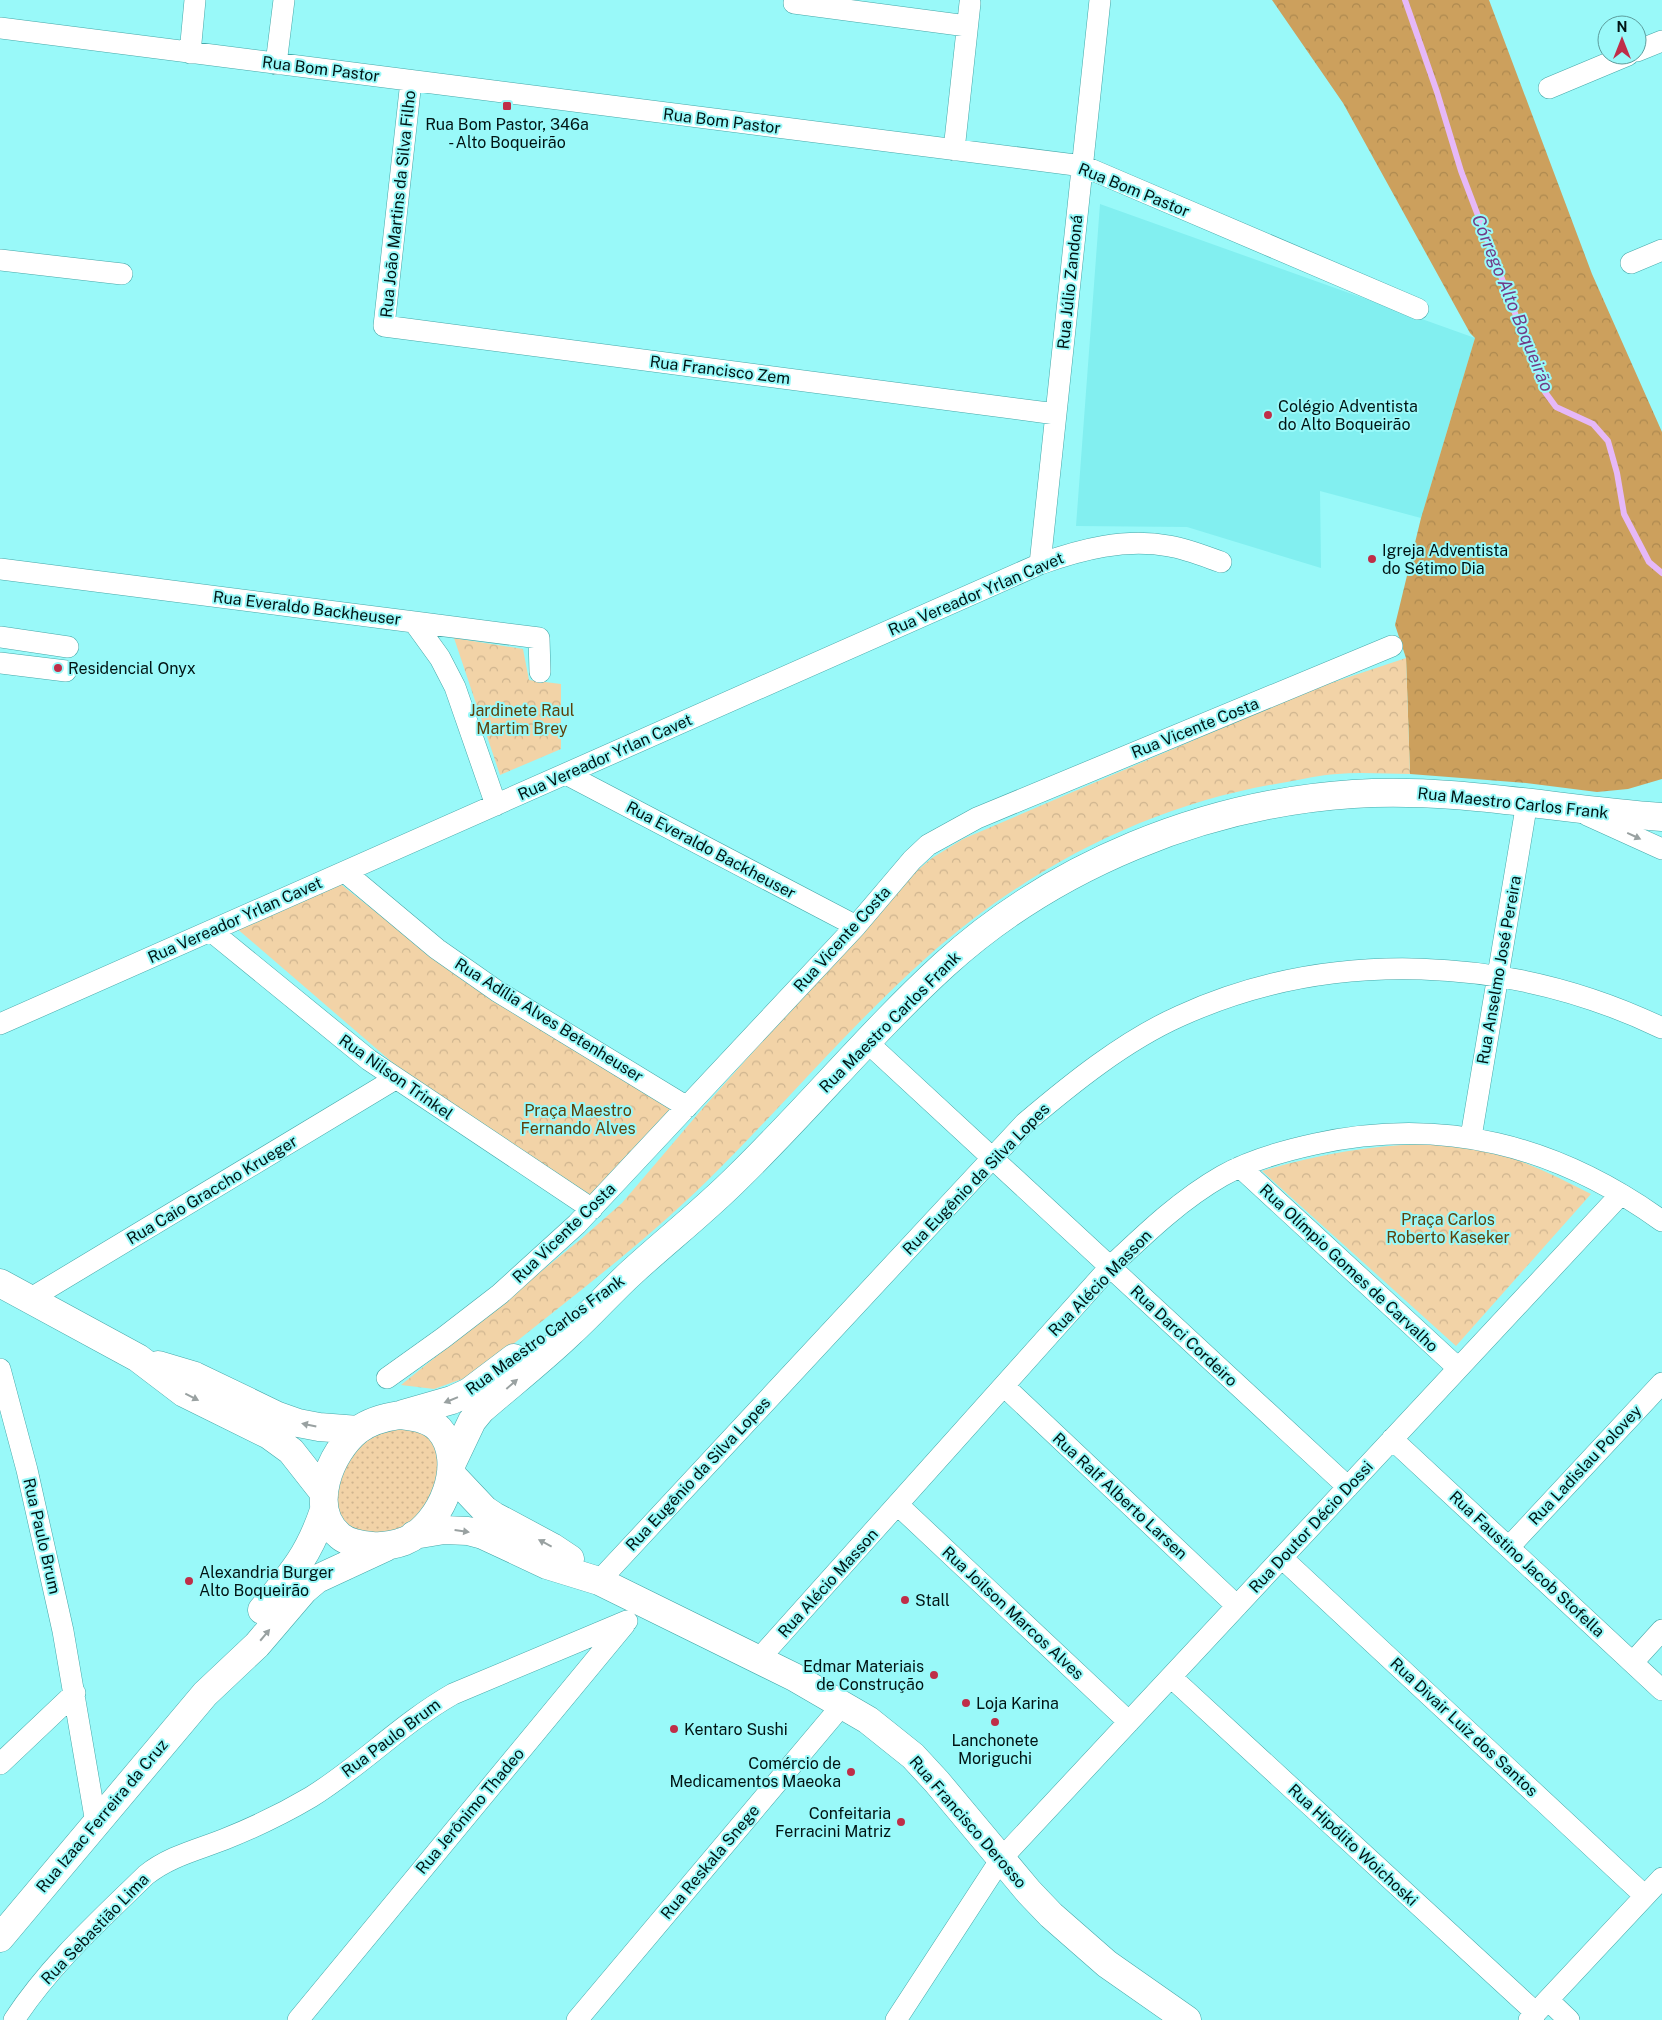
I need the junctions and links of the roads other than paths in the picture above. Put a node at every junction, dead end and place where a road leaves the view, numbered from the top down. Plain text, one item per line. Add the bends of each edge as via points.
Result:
1 (196, 0) edge
2 (284, 0) edge
3 (1100, 0) edge
4 (794, 3) dead end
5 (970, 3) dead end
6 (967, 26) junction
7 (0, 28) edge
8 (1662, 41) edge
9 (1647, 47) edge
10 (190, 52) junction
11 (276, 64) junction
12 (1604, 65) edge
13 (411, 81) junction
14 (1549, 88) dead end
15 (954, 150) junction
16 (1083, 166) junction
17 (1662, 250) edge
18 (0, 260) edge
19 (1631, 263) dead end
20 (122, 274) dead end
21 (1418, 309) dead end
22 (384, 326) joint
23 (1056, 414) junction
24 (1221, 562) dead end
25 (1040, 564) junction
26 (0, 569) edge
27 (414, 622) junction
28 (0, 637) edge
29 (1392, 646) dead end
30 (68, 648) dead end
31 (0, 663) edge
32 (66, 671) dead end
33 (540, 672) dead end
34 (566, 774) junction
35 (1527, 802) junction
36 (496, 805) junction
37 (1574, 809) junction
38 (1662, 817) edge
39 (1662, 849) edge
40 (345, 872) junction
41 (856, 926) junction
42 (211, 931) junction
43 (1498, 976) junction
44 (0, 1024) edge
45 (1662, 1028) edge
46 (867, 1042) junction
47 (395, 1079) junction
48 (687, 1107) junction
49 (1471, 1137) junction
50 (992, 1158) junction
51 (1240, 1167) junction
52 (1621, 1194) junction
53 (592, 1209) junction
54 (1662, 1221) edge
55 (1110, 1267) junction
56 (633, 1272) junction
57 (0, 1283) edge
58 (28, 1300) junction
59 (138, 1358) junction
60 (1458, 1368) junction
61 (0, 1369) edge
62 (388, 1378) dead end
63 (1662, 1383) edge
64 (1004, 1386) junction
65 (400, 1415) junction
66 (358, 1430) junction
67 (1392, 1439) junction
68 (452, 1468) junction
69 (1348, 1487) junction
70 (324, 1502) junction
71 (898, 1505) junction
72 (414, 1535) junction
73 (386, 1547) junction
74 (1509, 1548) junction
75 (1282, 1558) junction
76 (599, 1581) junction
77 (1237, 1606) junction
78 (634, 1612) junction
79 (1662, 1630) edge
80 (758, 1660) junction
81 (1632, 1662) junction
82 (1171, 1676) junction
83 (1662, 1690) edge
84 (75, 1693) junction
85 (205, 1694) junction
86 (842, 1704) junction
87 (1129, 1722) junction
88 (0, 1764) edge
89 (96, 1823) junction
90 (1001, 1859) junction
91 (160, 1864) joint
92 (1662, 1878) edge
93 (1645, 1896) junction
94 (0, 1938) edge
95 (1537, 2011) edge
96 (14, 2020) edge
97 (298, 2020) edge
98 (576, 2020) edge
99 (896, 2020) edge
100 (1187, 2020) edge
101 (1569, 2020) edge

1 - 10 street
2 - 11 street
3 - 16 street, Rua Júlio Zandoná
4 - 6 street
5 - 6 street
6 - 15 street
7 - 10 street, Rua Bom Pastor
8 - 9 street
10 - 11 street, Rua Bom Pastor
11 - 13 street, Rua Bom Pastor
12 - 14 street
13 - 15 street, Rua Bom Pastor
13 - 22 street, Rua João Martins da Silva Filho
15 - 16 street, Rua Bom Pastor
16 - 21 street, Rua Bom Pastor
16 - 23 street, Rua Júlio Zandoná
17 - 19 street
18 - 20 street
22 - 23 street, Rua Francisco Zem
23 - 25 street, Rua Júlio Zandoná
24 - 25 street, Rua Vereador Yrlan Cavet via 1170,546 1144,543 1084,549
25 - 34 street, Rua Vereador Yrlan Cavet
26 - 27 street, Rua Everaldo Backheuser
27 - 33 street via 539,638
27 - 36 street, Rua Everaldo Backheuser via 440,658 455,687
28 - 30 street
29 - 41 street, Rua Vicente Costa via 950,832 928,845 912,860
31 - 32 street
34 - 36 street, Rua Vereador Yrlan Cavet
34 - 41 street, Rua Everaldo Backheuser
35 - 37 main road, Rua Maestro Carlos Frank
35 - 43 street, Rua Anselmo José Pereira
35 - 46 main road, Rua Maestro Carlos Frank via 1430,793 1351,794 1253,809 1160,836 1080,871 1007,916 946,963
36 - 40 street, Rua Vereador Yrlan Cavet
37 - 38 main road, Rua Maestro Carlos Frank
37 -> 39 street
40 - 42 street, Rua Vereador Yrlan Cavet
40 - 48 street, Rua Adília Alves Betenheuser via 467,971
41 - 48 street, Rua Vicente Costa
42 - 44 street, Rua Vereador Yrlan Cavet
42 - 47 street, Rua Nilson Trinkel via 345,1042
43 - 45 street, Rua Eugênio da Silva Lopes via 1606,1006
43 - 49 street, Rua Anselmo José Pereira
43 - 50 street, Rua Eugênio da Silva Lopes via 1447,969 1362,970 1270,986 1219,1000 1178,1017 1095,1068 1026,1123
46 - 50 street, Rua Darci Cordeiro
46 - 56 main road, Rua Maestro Carlos Frank via 739,1177
47 - 53 street, Rua Nilson Trinkel
47 - 58 street, Rua Caio Graccho Krueger
48 - 53 street, Rua Vicente Costa
49 - 51 street, Rua Alécio Masson via 1428,1133 1363,1136 1298,1148
49 - 52 street, Rua Alécio Masson via 1534,1154
50 - 55 street, Rua Darci Cordeiro
50 - 76 street, Rua Eugênio da Silva Lopes
51 - 55 street, Rua Alécio Masson via 1180,1205
51 - 60 street, Rua Olímpio Gomes de Carvalho
52 - 54 street, Rua Alécio Masson
52 - 60 street, Rua Doutor Décio Dossi
53 - 62 street, Rua Vicente Costa via 500,1294
55 - 64 street, Rua Alécio Masson
55 - 69 street, Rua Darci Cordeiro
56 -> 65 main road, Rua Maestro Carlos Frank via 560,1320 469,1392
68 -> 56 main road, Rua Maestro Carlos Frank via 472,1421 481,1410 572,1332
57 - 58 main road
58 - 59 main road
66 -> 59 main road via 298,1423 195,1376
59 -> 70 main road via 184,1393 280,1442 303,1465
60 - 67 street, Rua Doutor Décio Dossi
61 - 84 street, Rua Paulo Brum via 47,1557
63 - 74 street, Rua Ladislau Polovey
64 - 71 street, Rua Alécio Masson
64 - 77 street, Rua Ralf Alberto Larsen
65 - 66 main road via 372,1422
65 - 68 main road via 421,1418 438,1428 449,1445
66 - 70 main road via 342,1447 329,1470
67 - 69 street, Rua Doutor Décio Dossi
67 - 74 street, Rua Faustino Jacob Stofella
68 - 72 main road via 446,1494 425,1526
76 -> 68 main road, Rua Francisco Derosso via 552,1547 494,1516 480,1504
69 - 75 street, Rua Doutor Décio Dossi
70 - 73 main road via 329,1525 341,1537 360,1545
70 - 85 main road, Rua Izaac Ferreira da Cruz via 315,1536 306,1554 242,1633
71 - 80 street, Rua Alécio Masson
71 - 87 street, Rua Joilson Marcos Alves
72 - 73 main road
72 -> 76 main road, Rua Francisco Derosso via 444,1530 468,1531 547,1565
85 -> 73 main road, Rua Izaac Ferreira da Cruz via 257,1644 310,1585 334,1570
74 - 81 street, Rua Faustino Jacob Stofella
75 - 77 street, Rua Doutor Décio Dossi
75 - 93 street, Rua Divair Luiz dos Santos
76 - 78 main road, Rua Francisco Derosso
77 - 82 street, Rua Doutor Décio Dossi
78 - 80 main road, Rua Francisco Derosso
78 - 91 street, Rua Paulo Brum via 453,1694 418,1715 311,1796 253,1827
78 - 97 street, Rua Jerônimo Thadeo
79 - 81 street
80 - 86 main road, Rua Francisco Derosso
81 - 83 street, Rua Faustino Jacob Stofella
82 - 87 street, Rua Doutor Décio Dossi
82 - 95 street, Rua Hipólito Woichoski
84 - 88 street
84 - 89 street, Rua Paulo Brum
85 - 89 main road, Rua Izaac Ferreira da Cruz
86 - 90 main road, Rua Francisco Derosso via 913,1756
86 - 98 street, Rua Reskala Snege
87 - 90 street, Rua Doutor Décio Dossi
89 - 94 main road, Rua Izaac Ferreira da Cruz
90 - 99 street, Rua Doutor Décio Dossi
90 - 100 main road, Rua Francisco Derosso via 1028,1892 1077,1940
91 - 96 street, Rua Sebastião Lima via 64,1955
92 - 93 street
93 - 95 street
95 - 101 street, Rua Hipólito Woichoski

